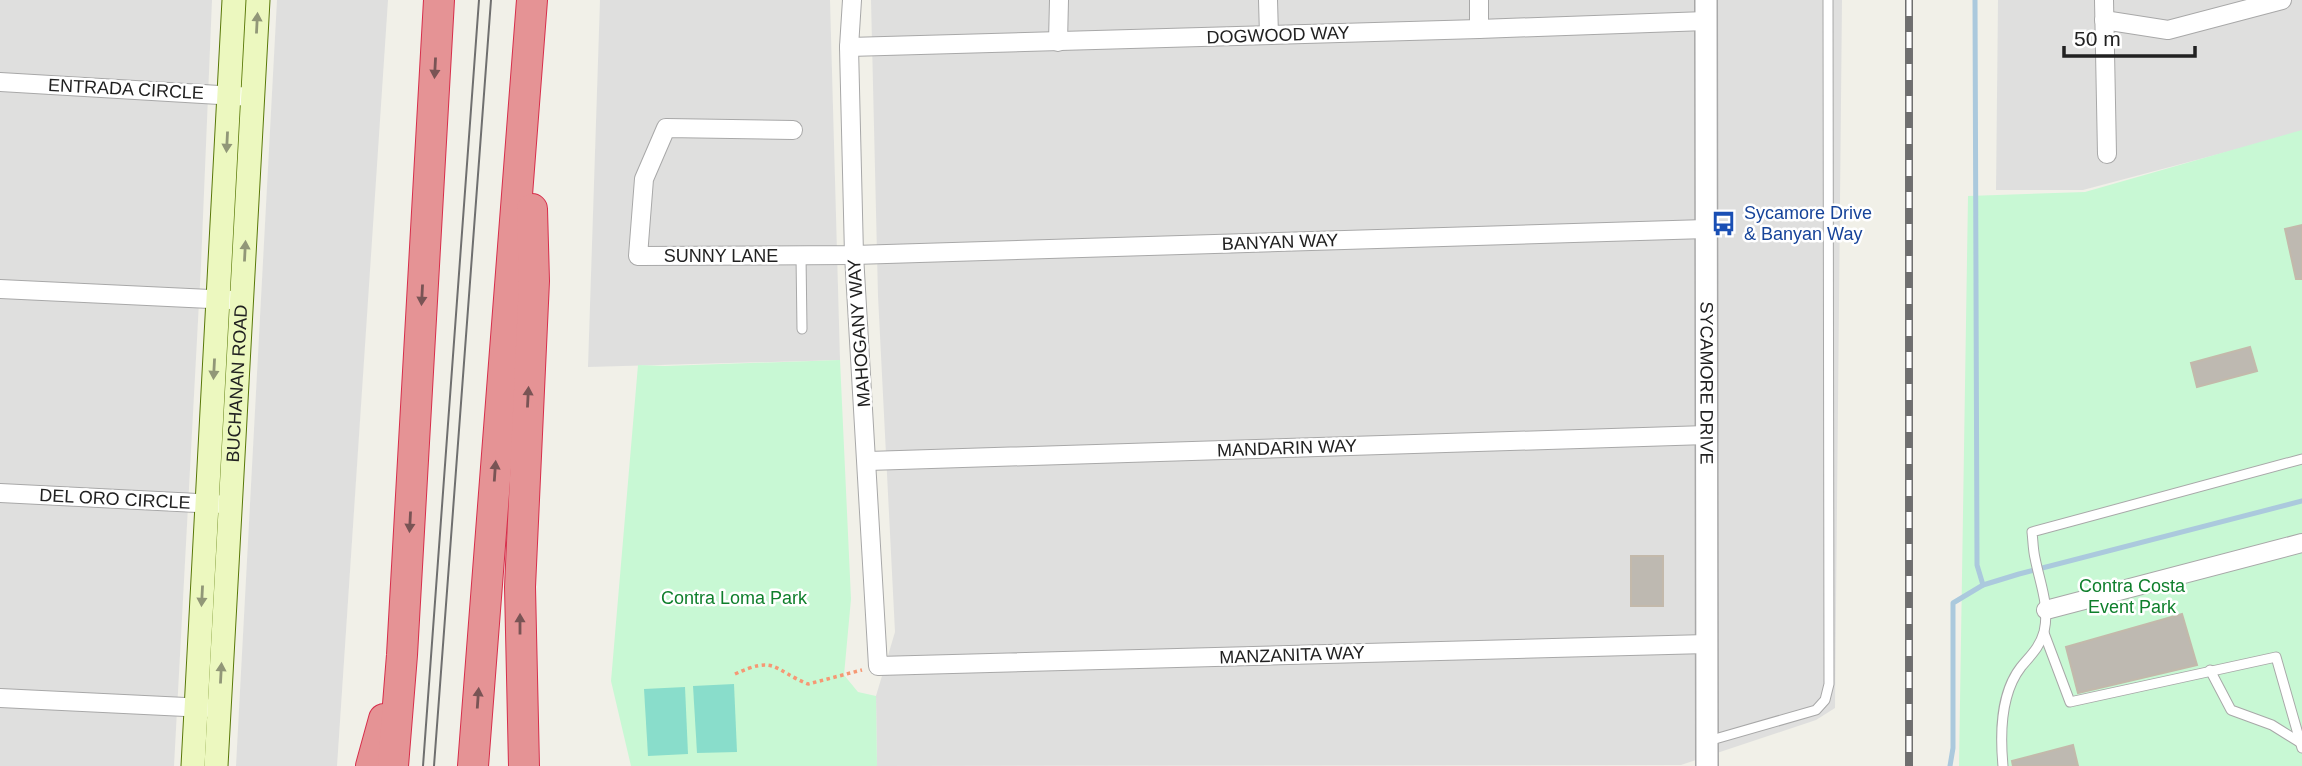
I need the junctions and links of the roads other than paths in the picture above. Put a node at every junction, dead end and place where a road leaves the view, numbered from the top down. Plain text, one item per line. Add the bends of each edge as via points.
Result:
1 (234, 0) edge
2 (258, 0) edge
3 (439, 0) edge
4 (532, 0) edge
5 (852, 0) edge
6 (1059, 0) edge
7 (1268, 0) edge
8 (1479, 0) edge
9 (1828, 0) edge
10 (2104, 0) edge
11 (2282, 0) edge
12 (1706, 10) edge
13 (2104, 20) junction
14 (1479, 30) junction
15 (1269, 35) junction
16 (528, 37) junction
17 (1058, 42) junction
18 (849, 47) junction
19 (0, 82) edge
20 (229, 95) junction
21 (253, 97) junction
22 (793, 130) dead end
23 (2107, 154) dead end
24 (1706, 229) junction
25 (854, 255) junction
26 (801, 256) junction
27 (0, 289) edge
28 (218, 300) junction
29 (242, 301) junction
30 (802, 329) dead end
31 (1706, 435) junction
32 (2302, 458) edge
33 (868, 461) junction
34 (0, 493) edge
35 (219, 504) junction
36 (2302, 543) edge
37 (2045, 602) junction
38 (2044, 633) junction
39 (1707, 644) junction
40 (402, 655) junction
41 (878, 666) joint
42 (2210, 670) junction
43 (0, 698) edge
44 (208, 708) junction
45 (1707, 741) junction
46 (2301, 746) edge
47 (193, 766) edge
48 (216, 766) edge
49 (371, 766) edge
50 (393, 766) edge
51 (473, 766) edge
52 (524, 766) edge
53 (1707, 766) edge
54 (2003, 766) edge

1 - 20 main road, BUCHANAN ROAD
21 -> 2 main road, BUCHANAN ROAD
3 -> 40 highway
4 - 16 highway
5 - 18 street, MAHOGANY WAY
6 - 17 street
7 - 15 street
8 - 14 street
9 - 45 lane via 1829,684 1825,700 1816,710
10 - 13 street
11 - 13 street via 2168,30
12 - 14 street, DOGWOOD WAY
12 - 24 street, SYCAMORE DRIVE
13 - 23 street
14 - 15 street, DOGWOOD WAY
15 - 17 street, DOGWOOD WAY
51 -> 16 highway
52 -> 16 highway via 520,587 534,281
17 - 18 street, DOGWOOD WAY
18 - 25 street, MAHOGANY WAY
19 - 20 street, ENTRADA CIRCLE
20 - 21 street, ENTRADA CIRCLE
20 -> 28 main road, BUCHANAN ROAD
29 -> 21 main road, BUCHANAN ROAD
22 - 26 street, SUNNY LANE via 666,128 644,179 638,256
24 - 25 street, BANYAN WAY
24 - 31 street, SYCAMORE DRIVE
25 - 26 street, SUNNY LANE
25 - 33 street, MAHOGANY WAY
26 - 30 lane
27 - 28 street
28 - 29 street
28 -> 35 main road, BUCHANAN ROAD
29 - 35 main road, BUCHANAN ROAD
31 - 33 street, MANDARIN WAY
31 - 39 street, SYCAMORE DRIVE
32 - 37 lane via 2032,531
33 - 41 street, MAHOGANY WAY
34 - 35 street, DEL ORO CIRCLE
35 - 44 main road, BUCHANAN ROAD
36 - 37 street
37 - 38 lane
38 - 42 lane via 2070,702
38 - 54 lane via 2007,695
39 - 41 street, MANZANITA WAY
39 - 45 street, SYCAMORE DRIVE
40 - 49 highway
40 - 50 highway
42 - 46 lane via 2231,710 2272,725
42 - 46 lane via 2276,657
43 - 44 street
44 - 47 main road, BUCHANAN ROAD
44 - 48 main road, BUCHANAN ROAD
45 - 53 street, SYCAMORE DRIVE

